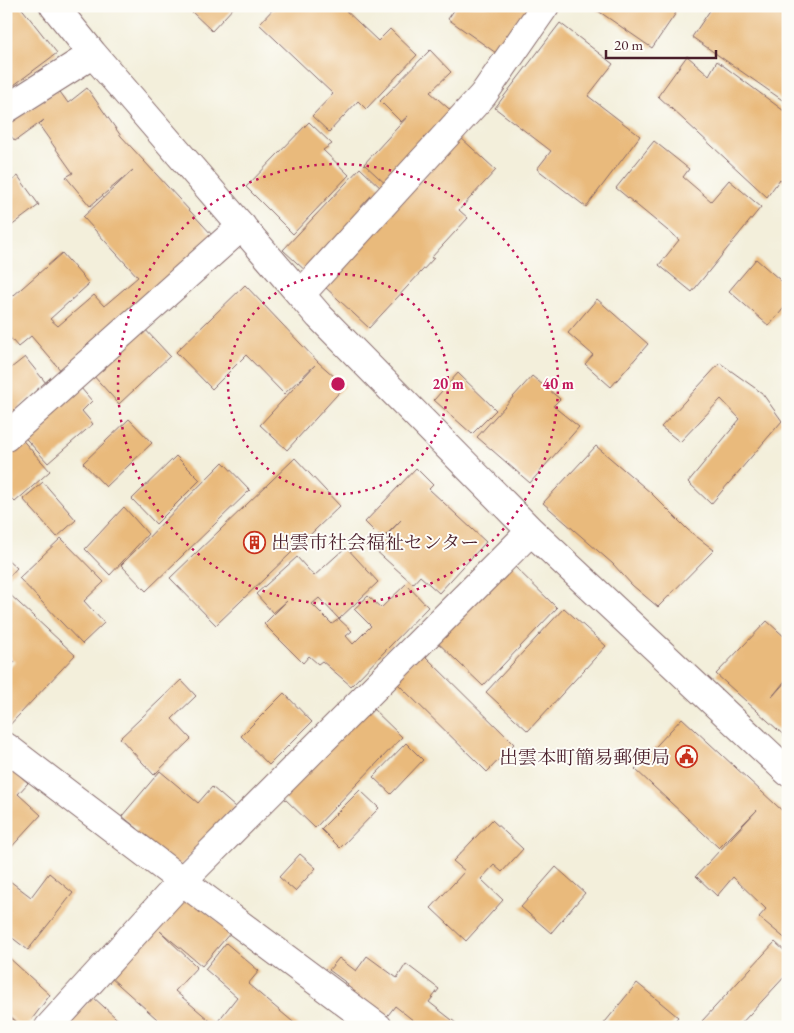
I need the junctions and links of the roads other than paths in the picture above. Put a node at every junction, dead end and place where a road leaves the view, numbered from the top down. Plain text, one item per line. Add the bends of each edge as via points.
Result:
1 (54, 6) edge
2 (545, 6) edge
3 (93, 54) junction
4 (6, 109) edge
5 (242, 226) junction
6 (301, 294) junction
7 (6, 437) edge
8 (531, 531) junction
9 (6, 747) edge
10 (785, 765) edge
11 (182, 881) junction
12 (49, 1027) edge
13 (378, 1027) edge

1 - 3 street
2 - 6 street via 484,96
3 - 4 street
3 - 5 street
5 - 6 street
5 - 7 street
6 - 8 street
8 - 10 street
8 - 11 street
9 - 11 street
11 - 12 street
11 - 13 street

